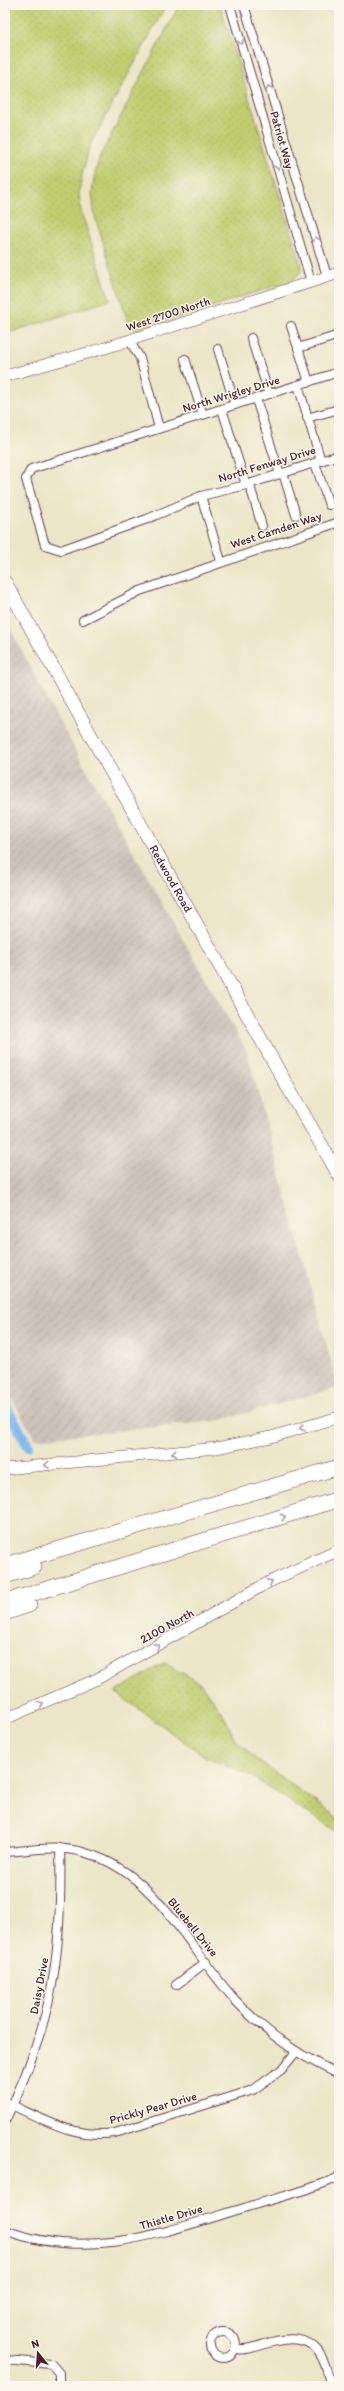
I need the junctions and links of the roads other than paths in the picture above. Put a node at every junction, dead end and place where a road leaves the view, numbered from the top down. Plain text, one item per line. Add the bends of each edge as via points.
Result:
1 (230, 5) edge
2 (244, 5) edge
3 (339, 273) edge
4 (327, 276) junction
5 (311, 282) junction
6 (291, 326) dead end
7 (339, 335) edge
8 (251, 338) dead end
9 (129, 340) junction
10 (298, 348) junction
11 (218, 349) dead end
12 (185, 359) dead end
13 (339, 372) edge
14 (5, 376) edge
15 (309, 382) junction
16 (298, 386) junction
17 (269, 394) junction
18 (256, 398) junction
19 (235, 405) junction
20 (222, 409) junction
21 (339, 409) edge
22 (203, 415) junction
23 (307, 418) junction
24 (160, 428) junction
25 (339, 455) edge
26 (318, 462) junction
27 (282, 473) junction
28 (248, 484) junction
29 (201, 496) junction
30 (329, 505) dead end
31 (296, 515) dead end
32 (339, 522) edge
33 (262, 526) dead end
34 (221, 561) junction
35 (5, 582) edge
36 (83, 620) dead end
37 (339, 1175) edge
38 (339, 1417) edge
39 (339, 1467) edge
40 (5, 1469) edge
41 (267, 1489) junction
42 (339, 1499) edge
43 (246, 1528) junction
44 (339, 1550) edge
45 (5, 1565) edge
46 (5, 1576) edge
47 (5, 1602) edge
48 (5, 1613) edge
49 (5, 1719) edge
50 (60, 1848) junction
51 (5, 1852) edge
52 (206, 1962) junction
53 (176, 1985) dead end
54 (296, 2052) junction
55 (339, 2074) edge
56 (9, 2104) edge
57 (5, 2121) edge
58 (339, 2177) edge
59 (5, 2230) edge
60 (235, 2349) dead end
61 (5, 2360) edge
62 (59, 2386) edge
63 (330, 2386) edge

1 -> 5 street, Patriot Way
4 -> 2 street, Patriot Way
3 - 4 main road, West 2700 North
4 - 5 main road, West 2700 North
5 - 9 main road, West 2700 North
6 - 10 street
7 - 10 street
8 - 17 street
9 - 14 main road, West 2700 North
9 - 24 street via 140,358
10 - 15 street
11 - 19 street
12 - 22 street
13 - 15 street, North Wrigley Drive
15 - 16 street, North Wrigley Drive
16 - 17 street, North Wrigley Drive
16 - 23 street
17 - 18 street, North Wrigley Drive
18 - 19 street, North Wrigley Drive
18 - 27 street
19 - 20 street, North Wrigley Drive
20 - 22 street, North Wrigley Drive
20 - 28 street
21 - 23 street
22 - 24 street, North Wrigley Drive
23 - 26 street
24 - 29 street, North Wrigley Drive via 31,469 26,479 45,545 61,550 147,519
25 - 26 street, North Fenway Drive
26 - 27 street, North Fenway Drive
26 - 30 street
27 - 28 street, North Fenway Drive
27 - 31 street
28 - 29 street, North Fenway Drive
28 - 33 street
29 - 34 street
32 - 34 street, West Camden Way
34 - 36 street, West Camden Way via 140,591
35 - 37 main road, Redwood Road
38 -> 40 main road via 271,1437 216,1448
39 - 41 highway
41 - 45 highway
41 - 46 highway
43 -> 42 highway
43 - 47 highway
43 - 48 highway
49 -> 44 main road, 2100 North via 97,1679 269,1582
50 - 51 street, Bluebell Drive
50 - 52 street, Bluebell Drive via 96,1856 126,1873 162,1907
50 - 56 street, Daisy Drive via 60,1928 54,1981 39,2040
52 - 53 street
52 - 54 street, Bluebell Drive via 223,1986 251,2016
54 - 55 street, Bluebell Drive
54 - 56 street, Prickly Pear Drive via 277,2074 253,2090 115,2132 94,2134 73,2131
56 - 57 street, Daisy Drive
58 - 59 street, Thistle Drive via 127,2241 52,2243 24,2238
60 - 63 street via 249,2349 286,2339 300,2340 323,2356
61 - 62 street via 47,2363 57,2370 60,2377

